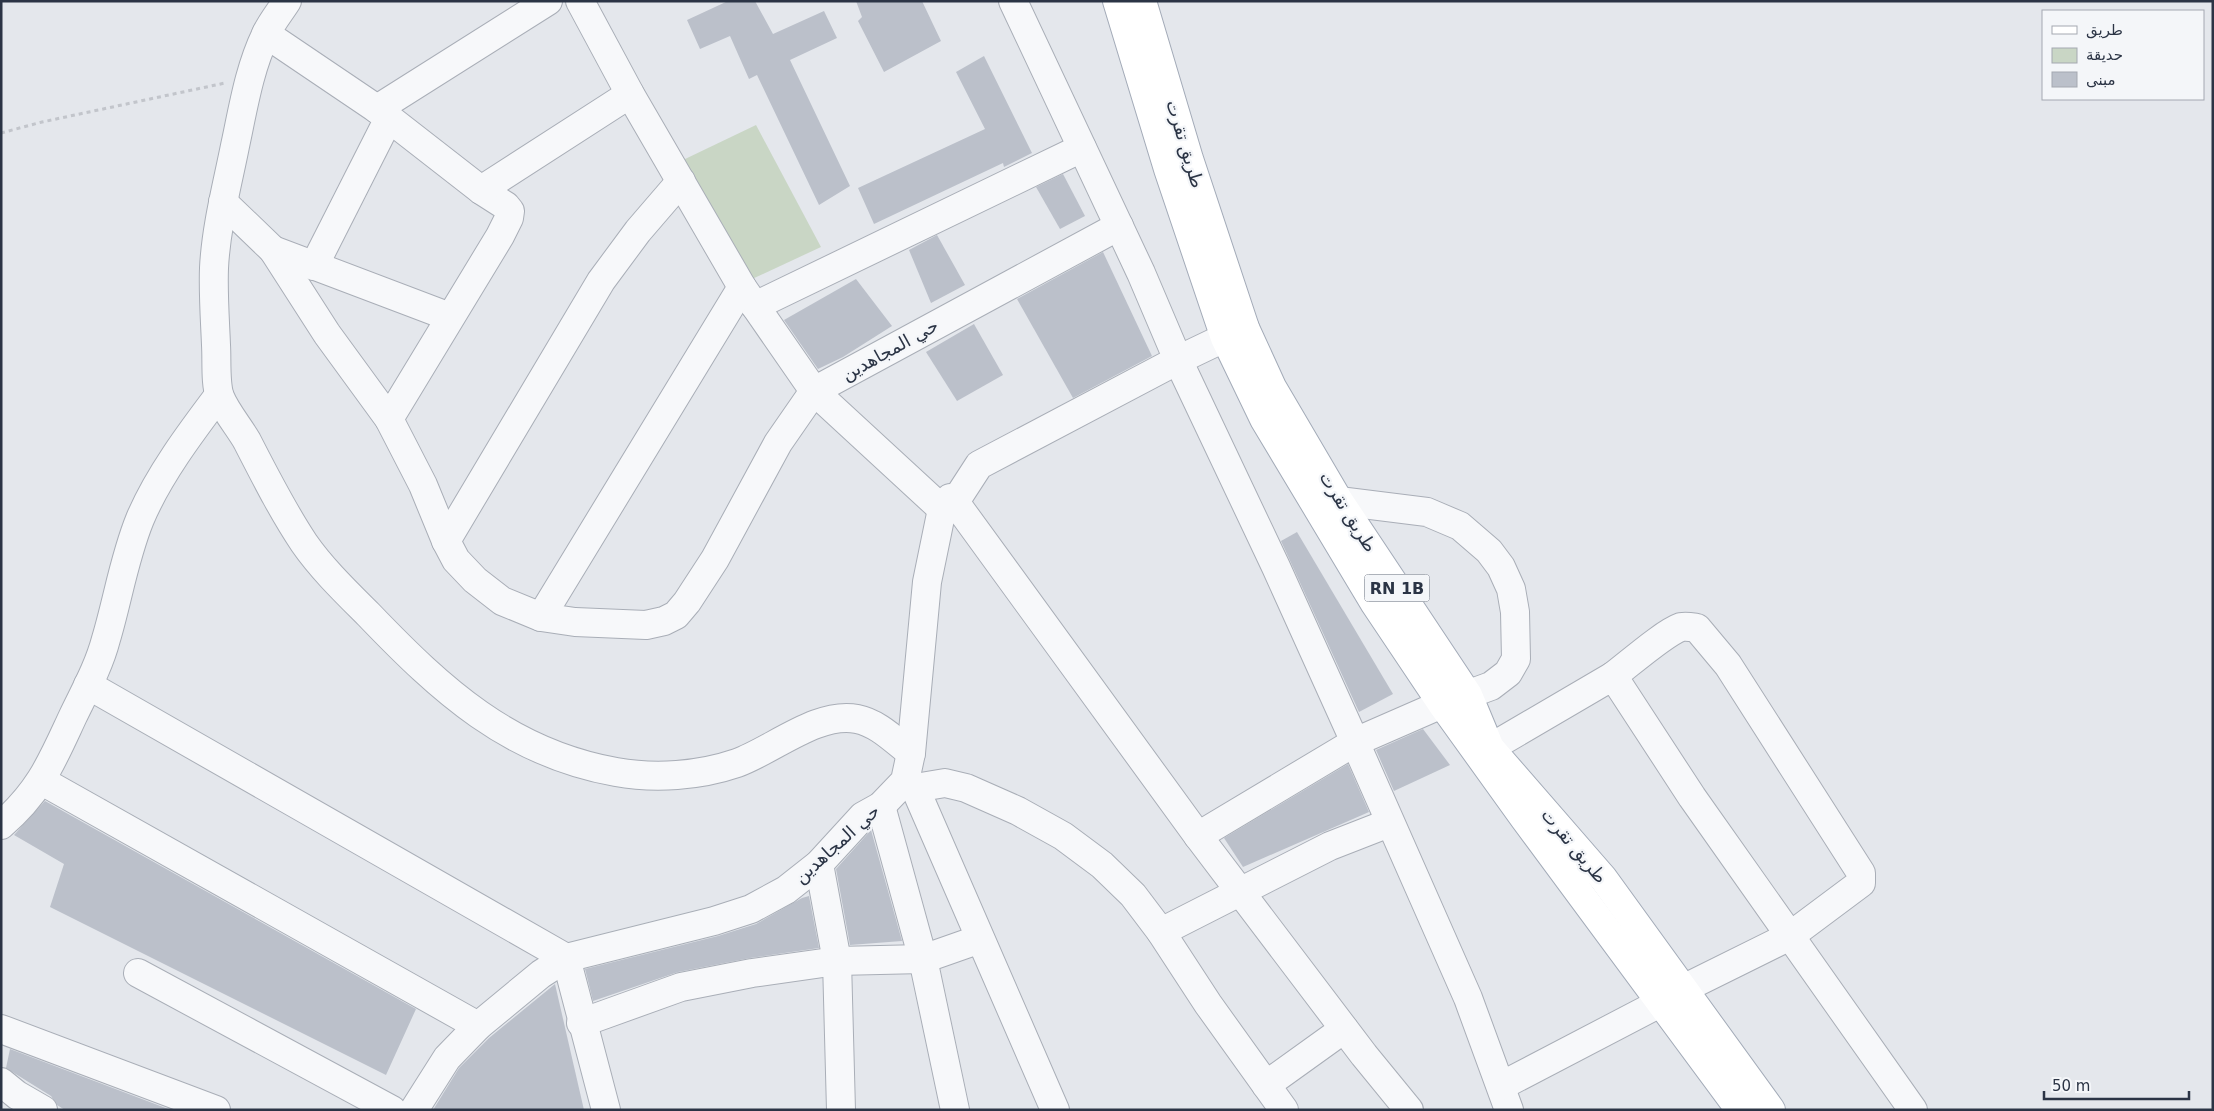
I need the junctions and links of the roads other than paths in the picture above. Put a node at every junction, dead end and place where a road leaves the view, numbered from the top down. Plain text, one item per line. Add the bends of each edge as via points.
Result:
1 (287, 1) edge
2 (548, 1) edge
3 (580, 1) edge
4 (1013, 1) edge
5 (1117, 1) edge
6 (1142, 1) edge
7 (266, 34) junction
8 (630, 94) junction
9 (383, 114) junction
10 (1082, 148) junction
11 (681, 181) junction
12 (481, 190) junction
13 (223, 202) junction
14 (1119, 226) junction
15 (273, 250) junction
16 (314, 266) junction
17 (749, 297) junction
18 (450, 317) junction
19 (1235, 333) junction
20 (1178, 360) junction
21 (814, 391) junction
22 (219, 395) junction
23 (389, 418) junction
24 (1327, 503) junction
25 (949, 506) junction
26 (446, 542) junction
27 (541, 618) junction
28 (1613, 676) junction
29 (88, 685) junction
30 (1468, 695) junction
31 (1442, 704) junction
32 (1355, 742) junction
33 (1490, 748) junction
34 (911, 753) junction
35 (42, 781) junction
36 (910, 785) junction
37 (881, 806) junction
38 (1389, 823) junction
39 (1, 825) edge
40 (1198, 836) junction
41 (819, 864) junction
42 (1242, 892) junction
43 (1161, 932) junction
44 (1790, 936) junction
45 (980, 939) junction
46 (566, 958) junction
47 (923, 959) junction
48 (837, 961) junction
49 (138, 973) dead end
50 (1683, 989) junction
51 (1660, 1003) junction
52 (582, 1023) junction
53 (478, 1026) junction
54 (1, 1028) edge
55 (1344, 1030) junction
56 (1, 1082) edge
57 (1266, 1085) junction
58 (1505, 1098) edge
59 (601, 1106) edge
60 (203, 1107) edge
61 (43, 1110) edge
62 (392, 1110) edge
63 (414, 1110) edge
64 (841, 1110) edge
65 (955, 1110) edge
66 (1055, 1110) edge
67 (1284, 1110) edge
68 (1409, 1110) edge
69 (1740, 1110) edge
70 (1771, 1110) edge
71 (1913, 1110) edge

1 - 7 street
2 - 9 street
3 - 8 street
4 - 10 street
5 - 19 main road, طريق تقرت / RN 1B via 1168,169
6 - 19 main road, طريق تقرت / RN 1B via 1189,159
7 - 9 street
7 - 13 street via 250,77
8 - 11 street
8 - 12 street
9 - 12 street
9 - 16 street
10 - 14 street
10 - 17 street
11 - 17 street
11 - 26 street via 638,231 602,281
12 - 18 street via 506,206 510,218
13 - 15 street
13 - 22 street via 214,266
14 - 20 street
14 - 21 street, حي المجاهدين
15 - 16 street
15 - 23 street via 360,382
16 - 18 street
17 - 21 street
17 - 27 street
18 - 23 street
19 - 20 street
19 - 24 main road, طريق تقرت / RN 1B via 1264,419
20 - 25 street via 979,465
20 - 32 street
21 - 25 street
21 - 27 street via 778,443 715,560 676,615 646,625
22 - 29 street via 166,470 140,518 106,641
22 - 34 street via 246,439 270,489 306,546 342,588 451,695 489,723 525,743 570,760 616,772 658,776 694,773 734,764 822,722 855,718 872,724
23 - 26 street via 423,485
24 - 30 main road, طريق تقرت / RN 1B
24 - 30 street via 1427,512 1460,526 1489,551 1501,567 1511,589 1515,612 1516,658 1508,673 1491,686
24 - 31 main road, طريق تقرت / RN 1B via 1375,604
25 - 34 street via 927,582
25 - 40 street
26 - 27 street via 456,560 474,580 502,601
28 - 33 street
28 - 44 street via 1692,797
28 - 44 street via 1670,633 1690,626 1697,628 1728,665 1861,872 1861,883
29 - 35 street
29 - 46 street
30 - 31 street
30 - 33 main road, طريق تقرت / RN 1B
31 - 32 street
31 - 51 main road, طريق تقرت / RN 1B
32 - 38 street
32 - 40 street
33 - 50 main road, طريق تقرت / RN 1B via 1603,878
34 - 36 street
35 - 39 street via 22,807
35 - 53 street
36 - 37 street, حي المجاهدين
36 - 43 street via 945,783 966,788 1048,828 1102,865 1133,895
36 - 45 street
37 - 41 street, حي المجاهدين via 863,816
37 - 47 street
38 - 42 street via 1330,846
38 - 58 street via 1468,998
40 - 42 street
41 - 46 street, حي المجاهدين via 786,890 751,909
41 - 48 street
42 - 43 street
42 - 55 street
43 - 57 street
44 - 50 street
44 - 71 street
45 - 47 street
45 - 66 street
46 - 52 street
46 - 53 street, حي المجاهدين via 514,994
47 - 48 street
47 - 65 street
48 - 52 street via 681,987
48 - 64 street
49 - 62 street
50 - 51 street
50 - 70 main road, طريق تقرت / RN 1B
51 - 58 street
51 - 69 main road, طريق تقرت / RN 1B
52 - 59 street
53 - 63 street, حي المجاهدين via 447,1058
54 - 60 street
55 - 57 street
55 - 68 street
56 - 61 street
57 - 67 street

